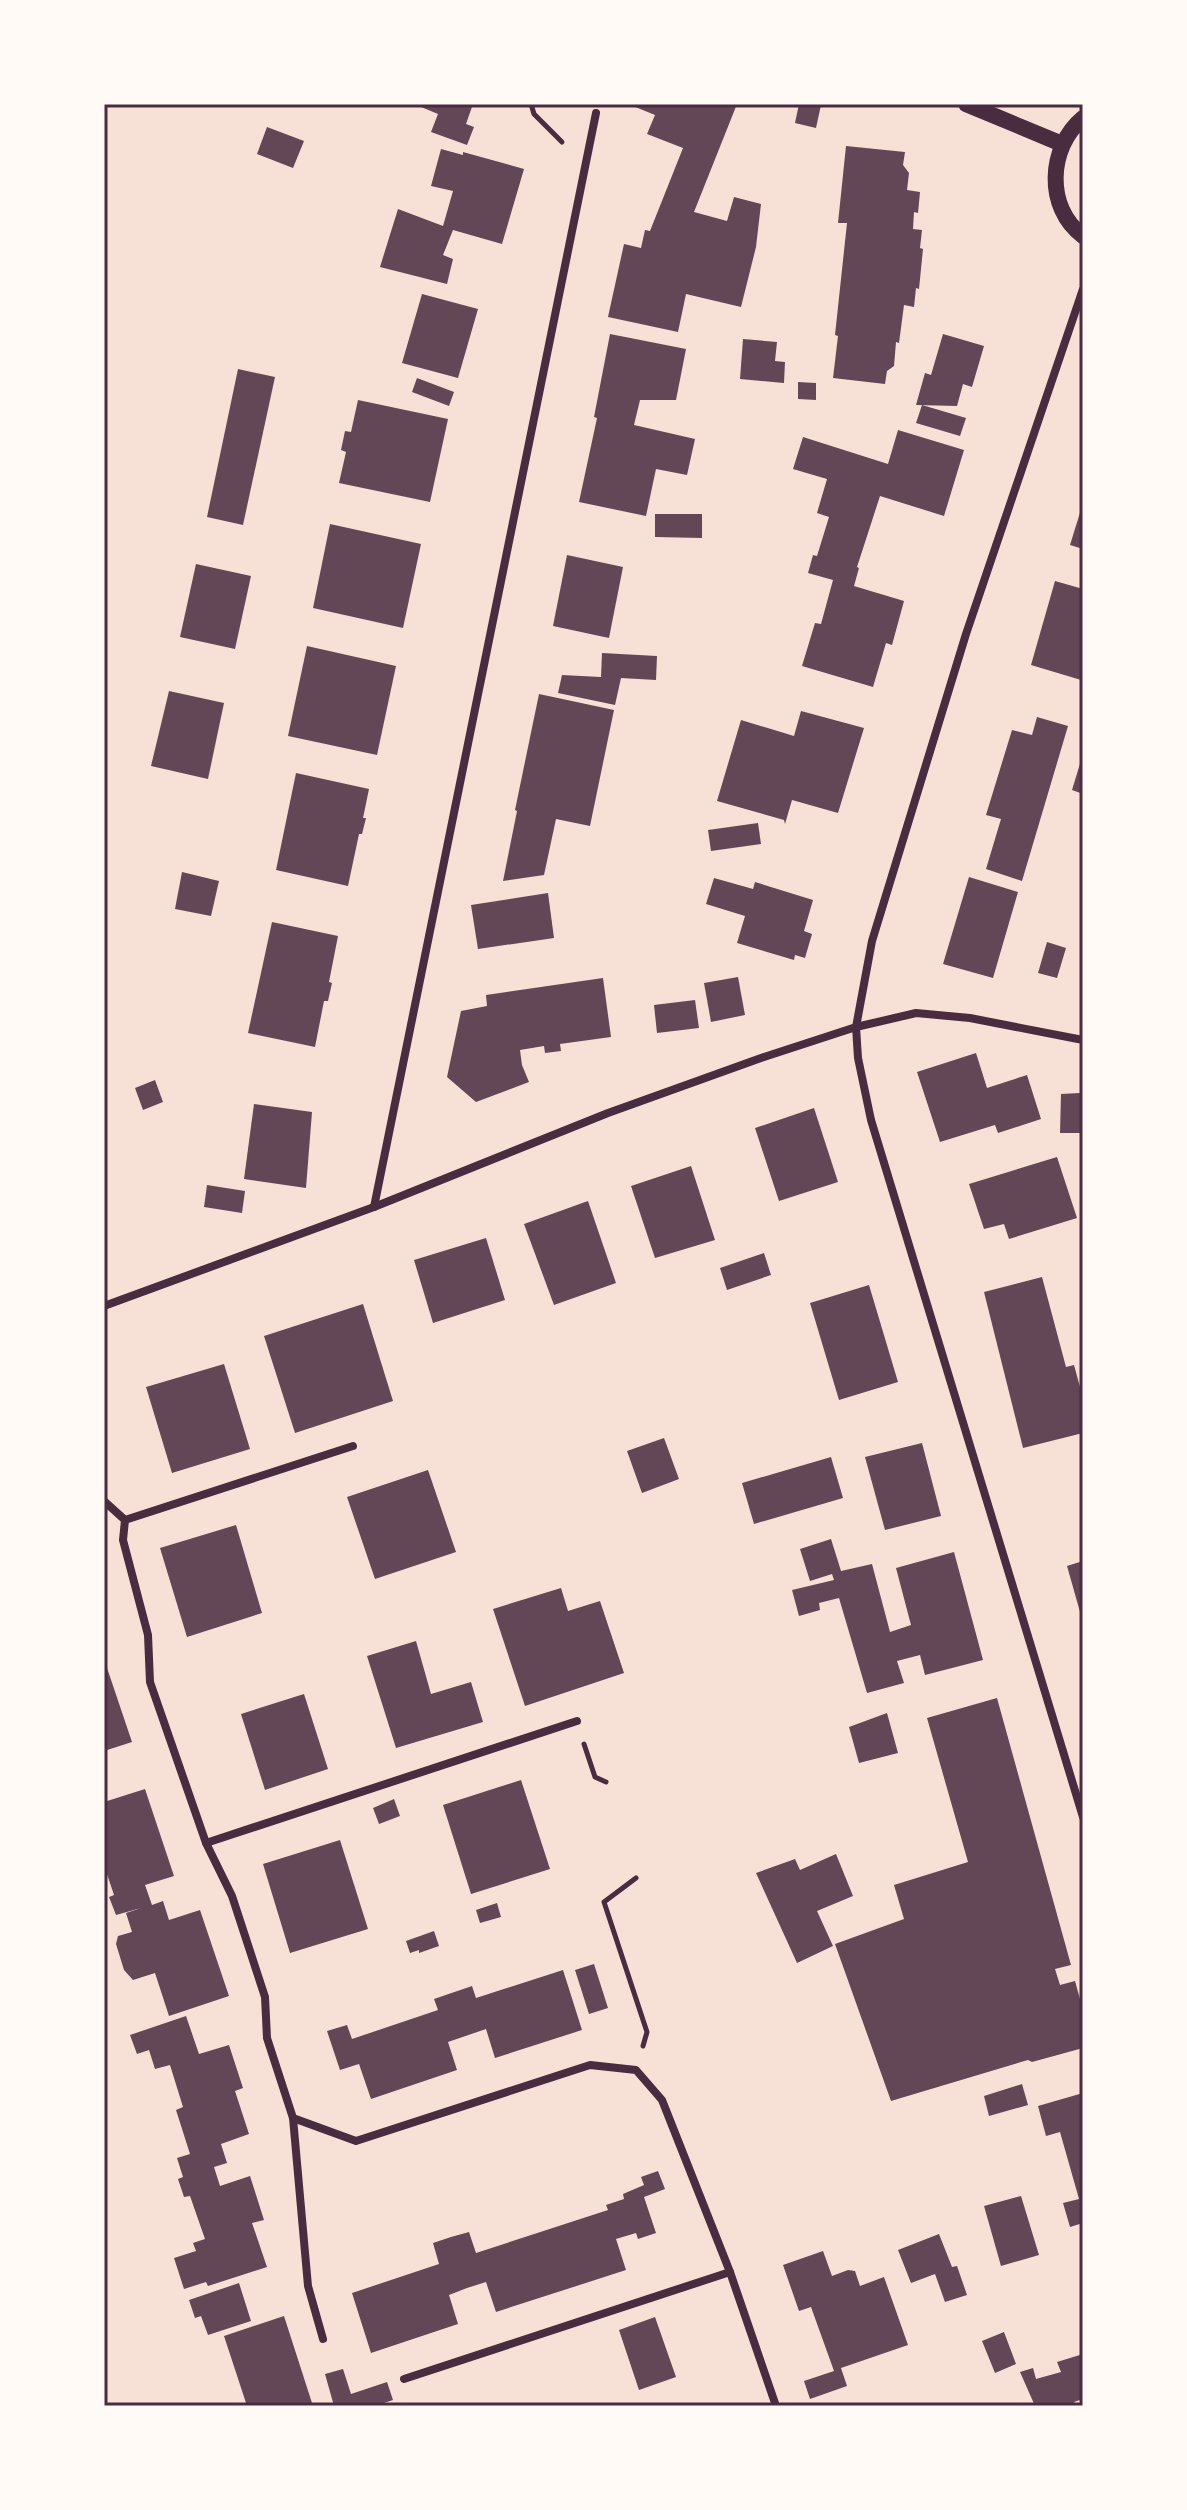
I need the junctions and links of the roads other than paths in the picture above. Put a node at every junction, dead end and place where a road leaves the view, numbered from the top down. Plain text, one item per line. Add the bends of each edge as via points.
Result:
1 (966, 104) edge
2 (596, 113) dead end
3 (1083, 118) edge
4 (1062, 144) junction
5 (1083, 236) edge
6 (1083, 289) edge
7 (856, 1027) junction
8 (1083, 1040) edge
9 (374, 1207) junction
10 (104, 1306) edge
11 (353, 1446) dead end
12 (104, 1501) edge
13 (125, 1520) junction
14 (577, 1721) road end
15 (1083, 1817) edge
16 (206, 1843) junction
17 (293, 2118) junction
18 (730, 2272) junction
19 (323, 2339) dead end
20 (404, 2379) dead end
21 (776, 2406) edge

1 - 4 main road
2 - 9 street
3 - 4 main road
4 - 5 main road via 1056,191 1064,213
6 - 7 street via 966,634 872,941
7 - 8 street via 916,1013
7 - 9 street via 608,1113
7 - 15 street via 871,1120
9 - 10 street
11 - 13 street
12 - 13 street
13 - 16 street via 123,1540 148,1635 150,1682
14 - 16 street
16 - 17 street via 232,1896 265,1997 267,2038
17 - 18 street via 356,2141 590,2065 636,2070 662,2100
17 - 19 street via 308,2286
18 - 20 street
18 - 21 street

